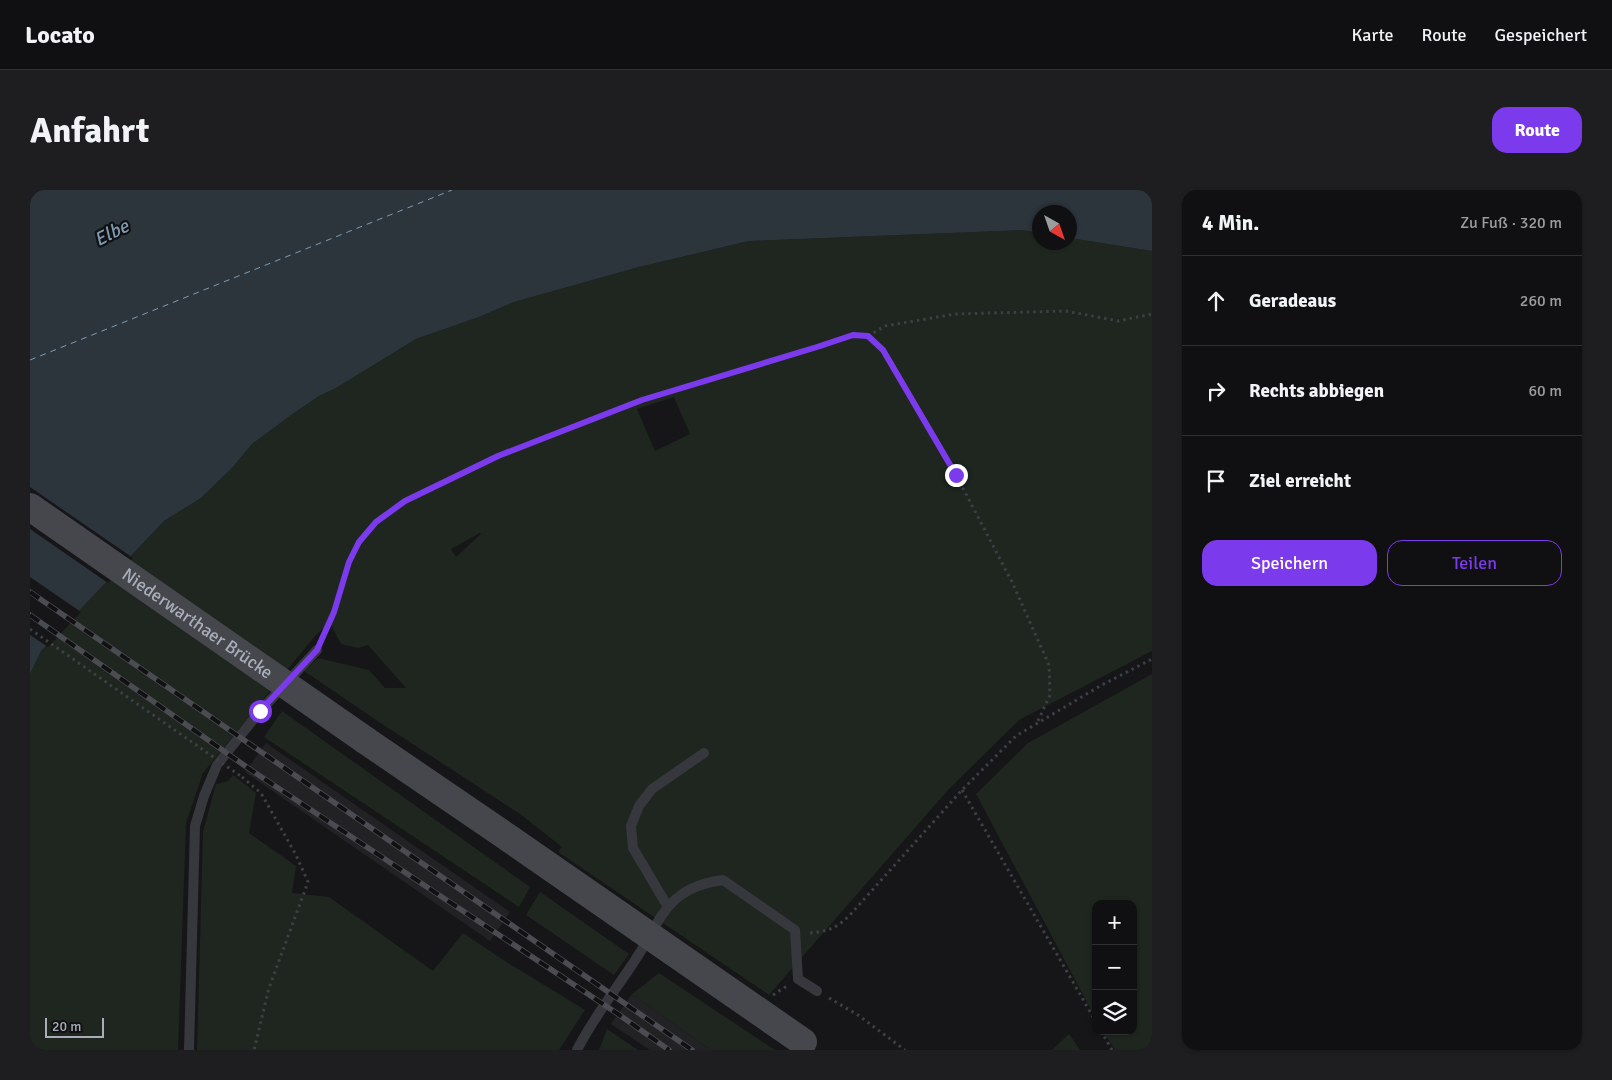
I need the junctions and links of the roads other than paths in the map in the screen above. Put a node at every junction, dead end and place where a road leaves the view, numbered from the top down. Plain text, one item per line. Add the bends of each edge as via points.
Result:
1 (30, 507) edge
2 (317, 650) road end
3 (704, 753) dead end
4 (668, 907) junction
5 (817, 991) road end
6 (808, 1046) edge
7 (189, 1050) edge
8 (577, 1050) edge

1 - 6 main road, Niederwarthaer Brücke, bridge
2 - 7 lane via 260,711 217,765 204,796 195,826
3 - 4 lane via 652,789 639,806 631,826 633,848
4 - 5 lane via 681,895 706,882 723,880 794,930 798,980
4 - 8 lane

